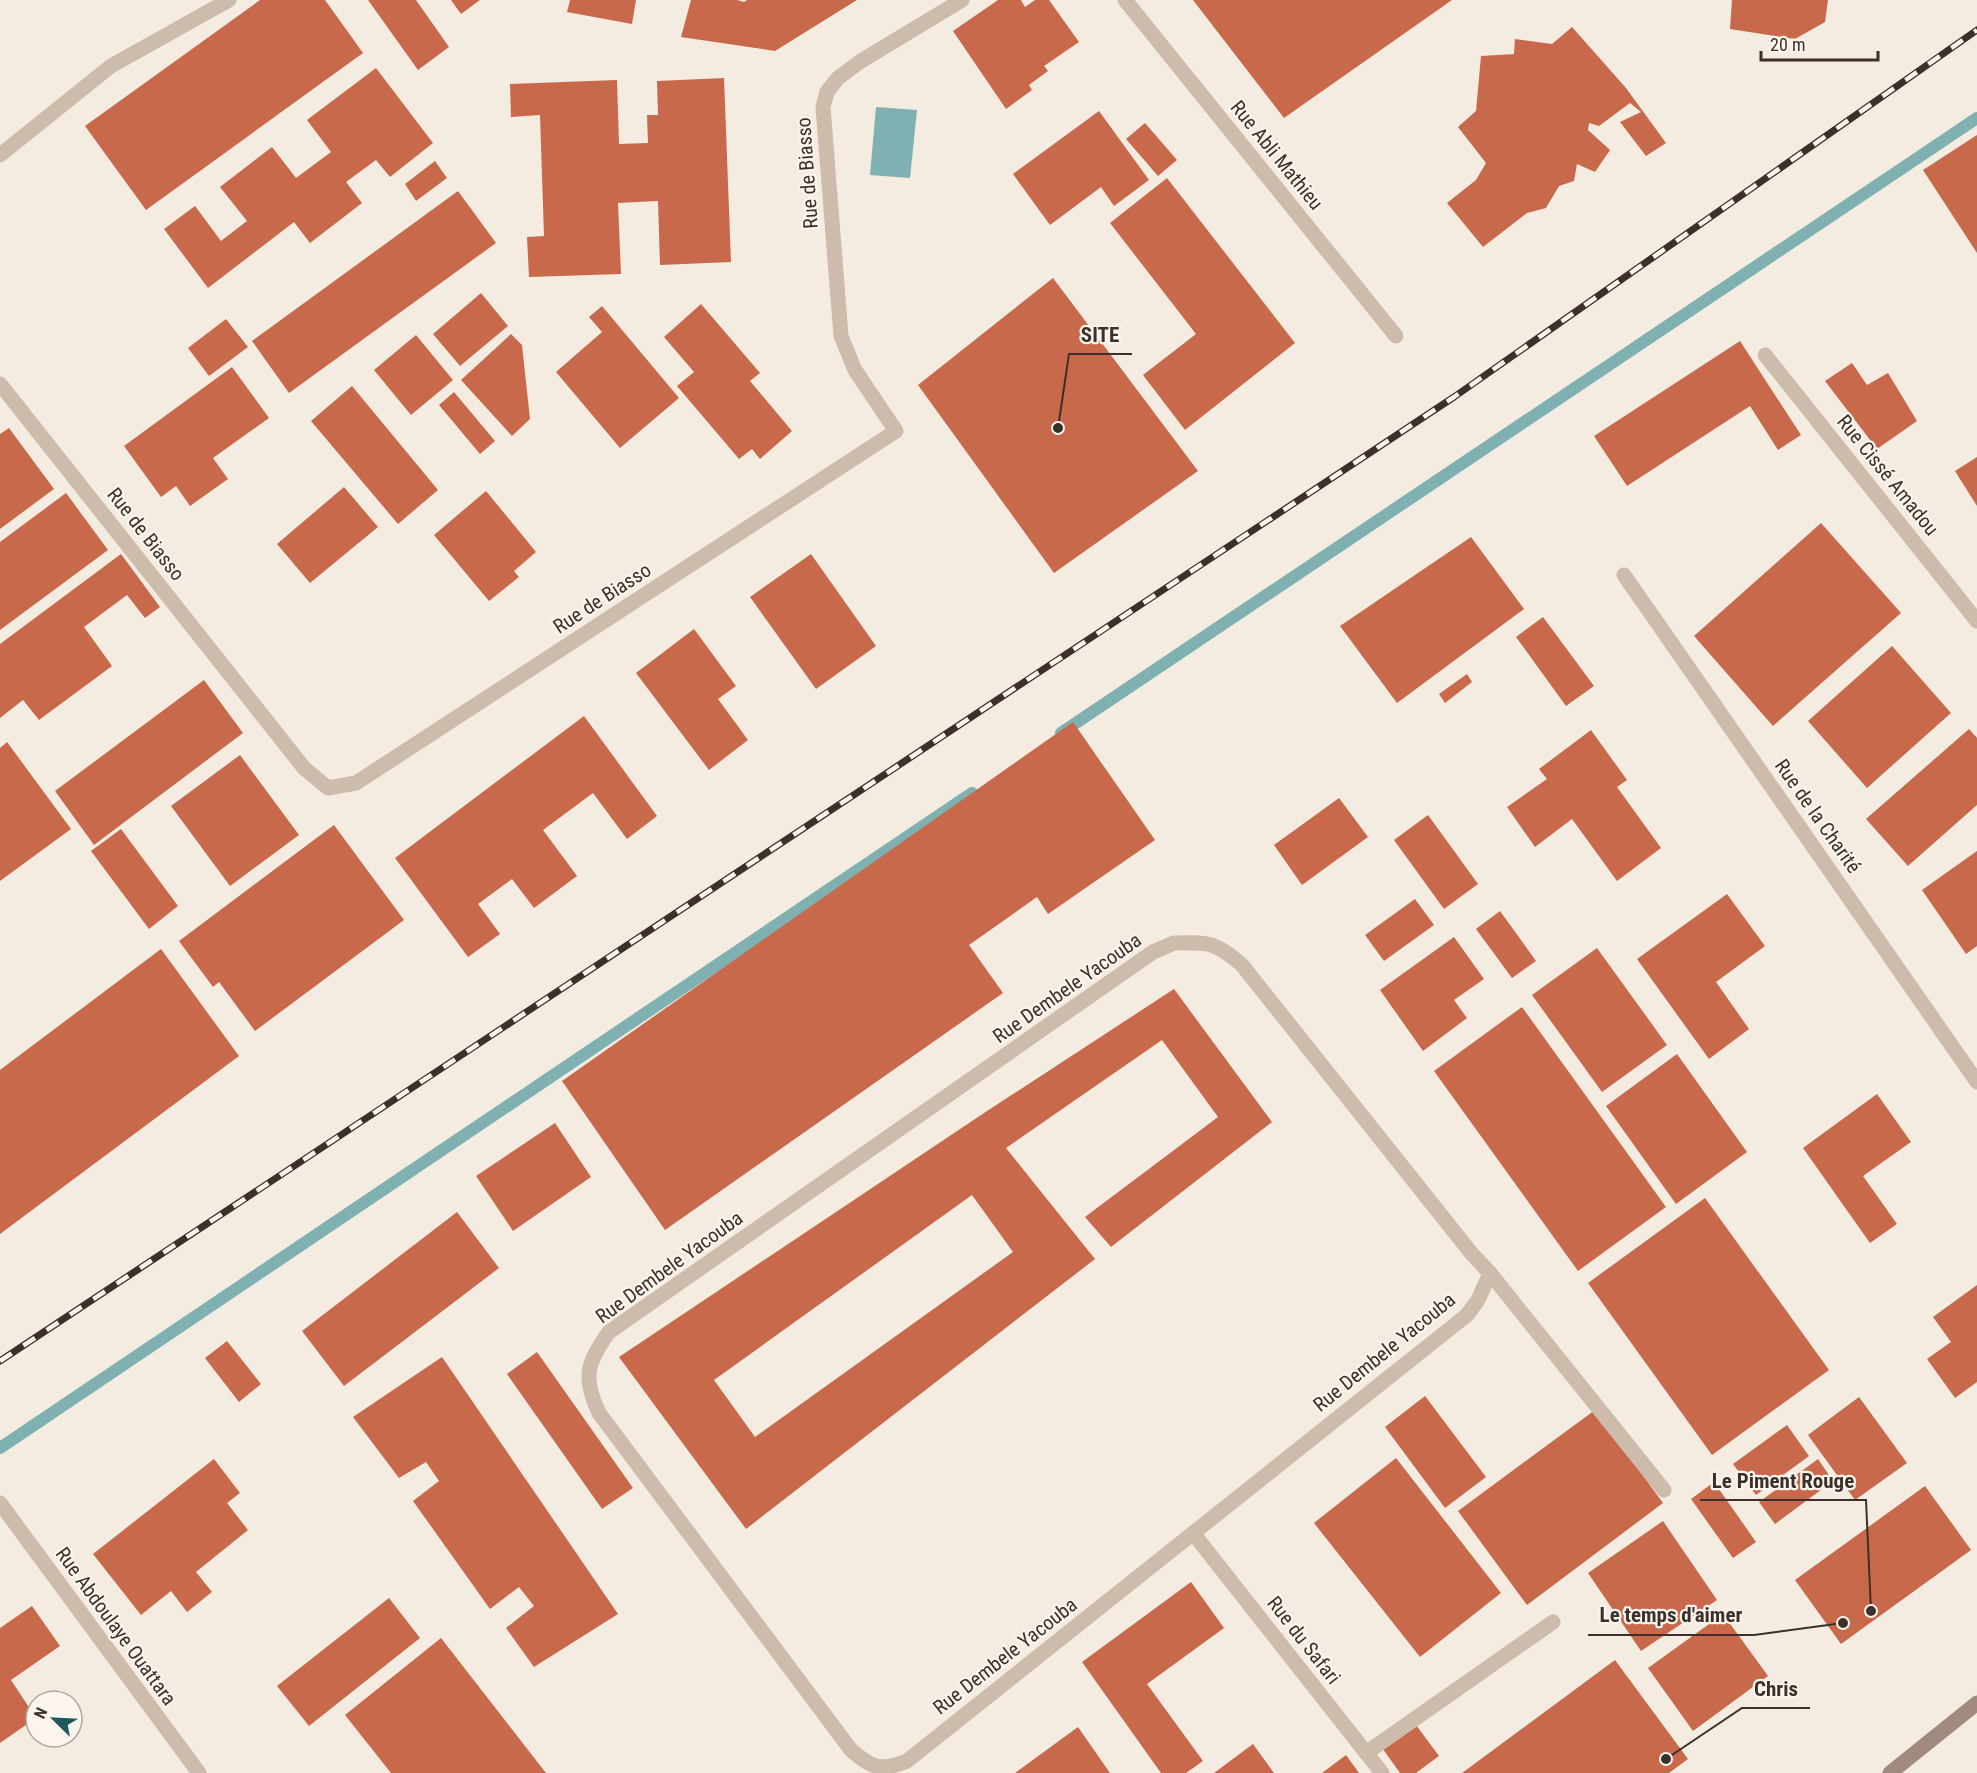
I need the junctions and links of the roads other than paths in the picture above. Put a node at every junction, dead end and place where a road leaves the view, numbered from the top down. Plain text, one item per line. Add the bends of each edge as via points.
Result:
1 (229, 0) edge
2 (962, 0) edge
3 (1125, 0) edge
4 (0, 155) edge
5 (1396, 336) dead end
6 (1765, 355) dead end
7 (0, 384) edge
8 (1624, 575) dead end
9 (1977, 621) edge
10 (1977, 1082) edge
11 (1490, 1273) junction
12 (1664, 1490) dead end
13 (0, 1503) edge
14 (1193, 1533) junction
15 (1553, 1622) dead end
16 (1977, 1703) edge
17 (1366, 1753) junction
18 (869, 1768) edge
19 (199, 1773) edge
20 (1382, 1773) edge
21 (1890, 1773) edge

1 - 4 street via 111,66
2 - 7 street, Rue de Biasso via 838,78 827,92 823,107 841,336 855,370 896,431 356,783 328,788 304,768
3 - 5 street, Rue Abli Mathieu
6 - 9 street, Rue Cissé Amadou
8 - 10 street, Rue de la Charité
11 - 12 street
11 - 14 street, Rue Dembele Yacouba via 1467,1315
11 - 18 street, Rue Dembele Yacouba via 1242,965 1224,949 1202,942 1174,943 1153,952 609,1332 595,1351 588,1370 591,1396 599,1413 851,1750
13 - 19 street, Rue Abdoulaye Ouattara
14 - 17 street, Rue du Safari
14 - 18 street, Rue Dembele Yacouba via 907,1761
15 - 17 street
16 - 21 street
17 - 20 street, Rue du Safari

